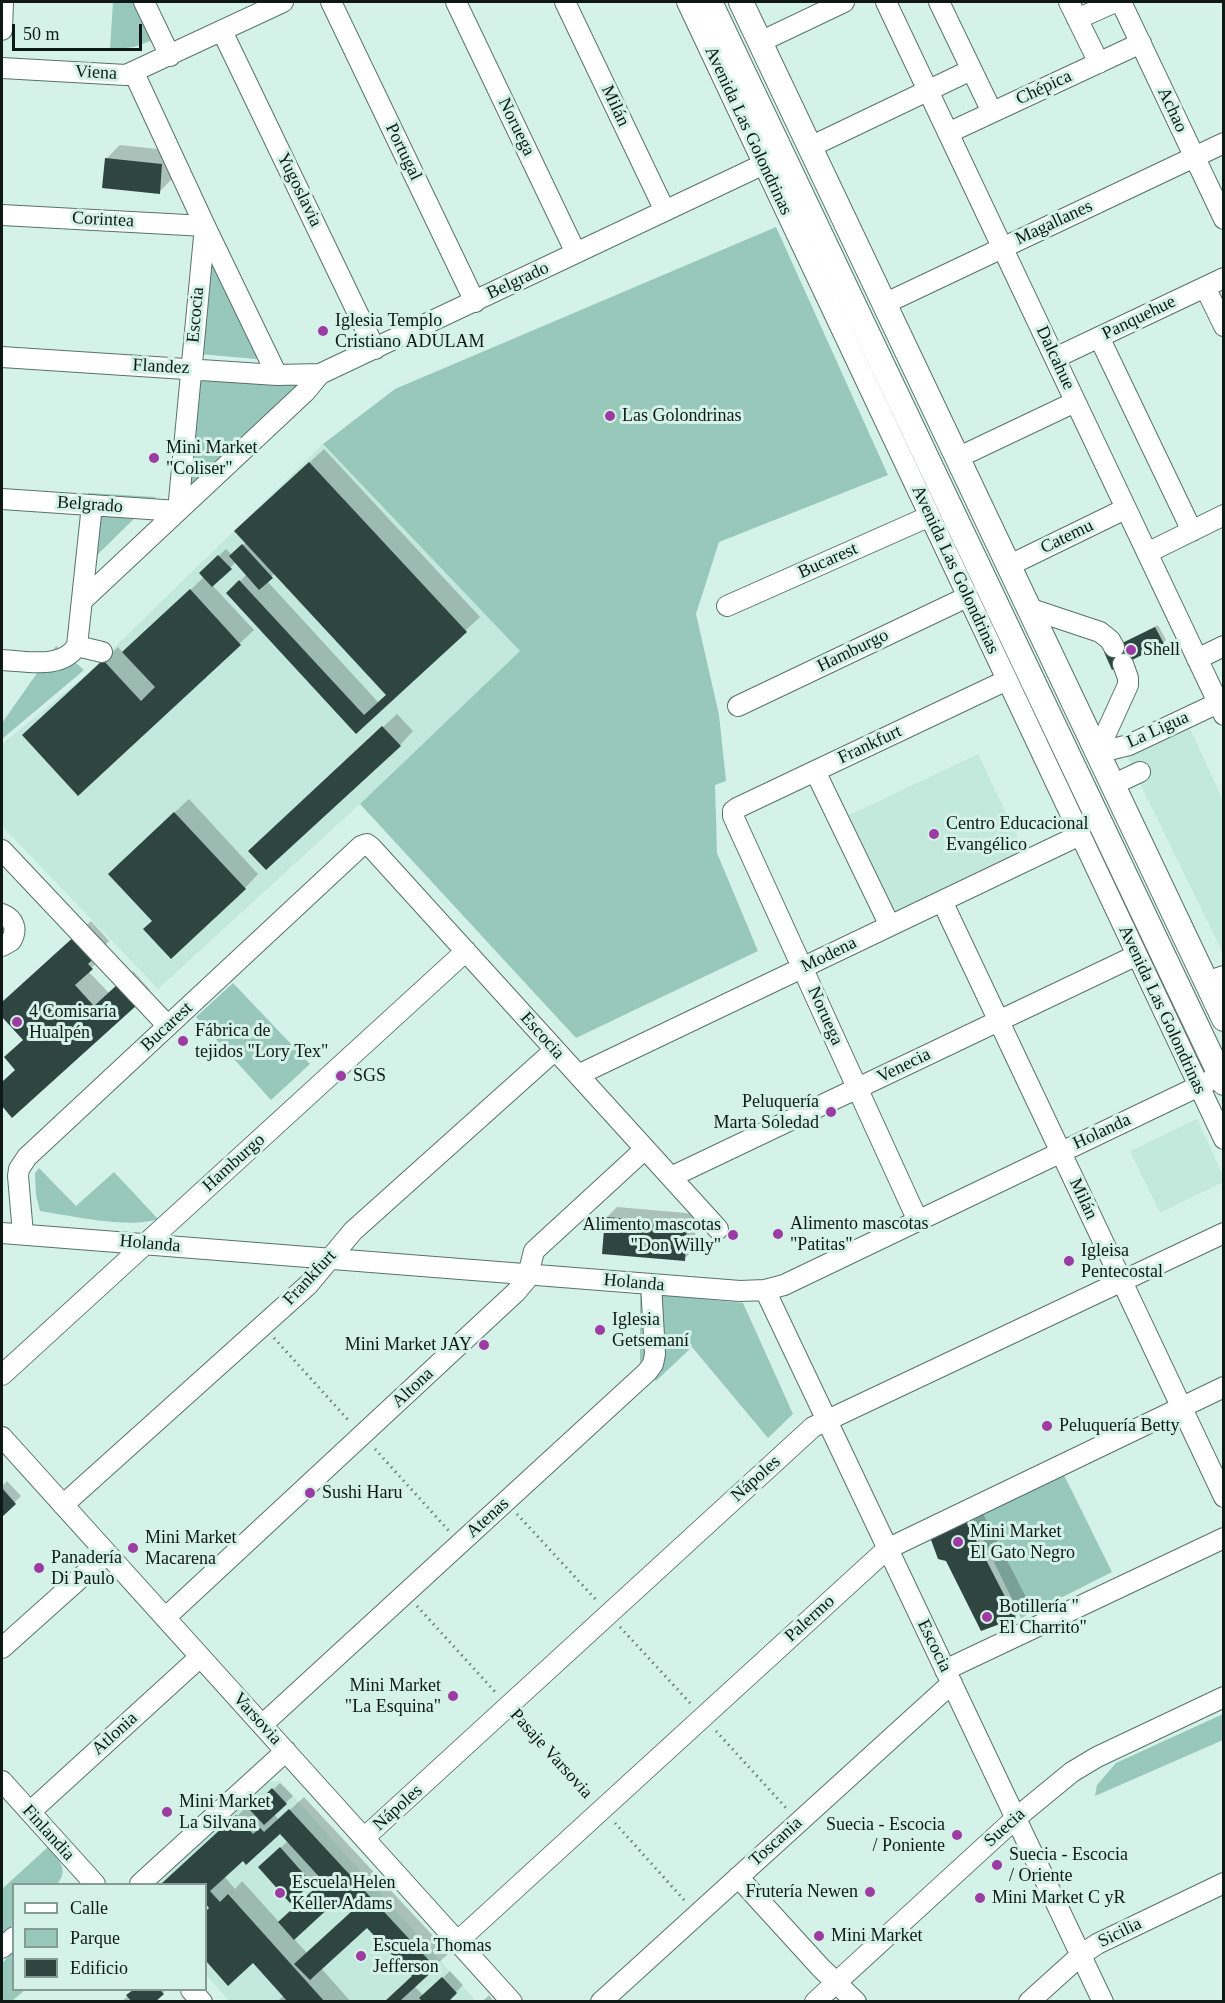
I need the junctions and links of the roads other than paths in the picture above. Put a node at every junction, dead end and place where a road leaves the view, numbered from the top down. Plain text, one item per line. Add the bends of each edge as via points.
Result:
1 (3, 2) edge
2 (144, 2) edge
3 (283, 2) edge
4 (331, 2) edge
5 (456, 2) edge
6 (566, 2) edge
7 (687, 2) edge
8 (710, 2) edge
9 (741, 2) edge
10 (844, 2) edge
11 (886, 2) edge
12 (939, 2) edge
13 (1115, 2) edge
14 (1121, 2) edge
15 (1073, 10) edge
16 (2, 30) edge
17 (222, 31) junction
18 (760, 42) junction
19 (1141, 43) junction
20 (170, 56) junction
21 (1098, 63) junction
22 (2, 68) edge
23 (971, 70) junction
24 (134, 73) junction
25 (928, 90) junction
26 (992, 112) junction
27 (948, 133) junction
28 (1224, 143) edge
29 (810, 147) junction
30 (1194, 157) junction
31 (764, 164) junction
32 (664, 211) junction
33 (2, 214) edge
34 (1224, 219) edge
35 (205, 226) junction
36 (1002, 248) junction
37 (576, 253) junction
38 (1224, 278) edge
39 (1205, 287) junction
40 (475, 302) junction
41 (884, 304) junction
42 (1224, 326) edge
43 (1100, 337) junction
44 (375, 349) junction
45 (2, 357) edge
46 (1055, 358) junction
47 (191, 369) junction
48 (320, 374) junction
49 (277, 375) junction
50 (1076, 402) junction
51 (957, 458) junction
52 (2, 500) edge
53 (92, 506) junction
54 (1125, 508) junction
55 (178, 511) junction
56 (1224, 515) edge
57 (930, 516) junction
58 (1192, 531) junction
59 (1147, 553) junction
60 (1008, 566) junction
61 (968, 597) junction
62 (83, 600) junction
63 (727, 606) dead end
64 (1028, 608) junction
65 (77, 646) junction
66 (1224, 646) edge
67 (102, 652) dead end
68 (1197, 659) junction
69 (2, 660) edge
70 (1007, 680) junction
71 (738, 706) dead end
72 (1221, 709) edge
73 (1097, 753) junction
74 (814, 771) junction
75 (1140, 772) dead end
76 (1112, 785) junction
77 (733, 812) joint
78 (1080, 835) junction
79 (367, 844) joint
80 (2, 850) edge
81 (2, 901) edge
82 (942, 901) junction
83 (8, 918) edge
84 (890, 926) junction
85 (2, 946) edge
86 (465, 951) junction
87 (1137, 955) junction
88 (803, 968) junction
89 (1169, 968) junction
90 (1215, 979) edge
91 (1224, 1018) edge
92 (999, 1021) junction
93 (168, 1026) junction
94 (555, 1050) junction
95 (578, 1075) junction
96 (1222, 1078) edge
97 (1199, 1086) junction
98 (858, 1088) junction
99 (1224, 1139) edge
100 (645, 1149) junction
101 (1061, 1152) junction
102 (671, 1177) junction
103 (918, 1221) junction
104 (717, 1229) dead end
105 (2, 1233) edge
106 (1224, 1233) edge
107 (23, 1234) junction
108 (145, 1244) junction
109 (328, 1258) junction
110 (528, 1274) junction
111 (1122, 1281) junction
112 (651, 1284) junction
113 (765, 1290) junction
114 (2, 1375) edge
115 (1224, 1387) edge
116 (1181, 1407) junction
117 (826, 1420) junction
118 (6, 1451) edge
119 (1224, 1497) edge
120 (63, 1505) junction
121 (1224, 1538) edge
122 (887, 1549) junction
123 (107, 1554) junction
124 (165, 1618) junction
125 (2, 1648) edge
126 (200, 1657) junction
127 (948, 1677) junction
128 (1224, 1696) edge
129 (262, 1725) junction
130 (286, 1752) junction
131 (2, 1781) edge
132 (30, 1812) junction
133 (1016, 1818) junction
134 (364, 1838) junction
135 (738, 1877) junction
136 (84, 1880) edge
137 (141, 1883) edge
138 (1224, 1884) edge
139 (458, 1941) junction
140 (1081, 1955) junction
141 (837, 1982) junction
142 (512, 2001) edge
143 (601, 2001) edge
144 (815, 2001) edge
145 (856, 2001) edge
146 (1029, 2001) edge
147 (1103, 2001) edge

1 - 16 street
2 - 20 street
3 - 17 street, Viena
4 - 40 street, Portugal
5 - 37 street, Noruega
6 - 32 street, Milán
7 - 31 street, Avenida Las Golondrinas
8 - 89 main road, Avenida Las Golondrinas
9 - 18 main road
10 - 18 street
11 - 25 street, Dalcahue
12 - 23 street
13 - 15 street
14 - 19 street, Achao
15 - 21 street
17 - 20 street, Viena
17 - 44 street, Yugoslavia
18 - 29 main road
19 - 21 street, Chépica
19 - 30 street, Achao
20 - 24 street, Viena
21 - 26 street, Chépica
22 - 24 street, Viena
23 - 25 street
23 - 26 street
24 - 35 street, Escocia
25 - 27 street, Dalcahue
25 - 29 street
26 - 27 street, Chépica
27 - 36 street, Dalcahue
28 - 30 street, Magallanes
29 - 41 main road
30 - 34 street, Achao
30 - 36 street, Magallanes
31 - 32 street, Belgrado
31 - 57 street, Avenida Las Golondrinas
32 - 37 street, Belgrado
33 - 35 street, Corintea
35 - 47 street, Escocia
35 - 49 street, Escocia
36 - 41 street, Magallanes
36 - 46 street, Dalcahue
37 - 40 street, Belgrado
38 - 39 street, Panquehue
39 - 42 street
39 - 43 street, Panquehue
40 - 44 street, Belgrado
41 - 51 main road
43 - 46 street, Panquehue
43 - 58 street
44 - 48 street, Belgrado
45 - 47 street, Flandez
46 - 50 street, Dalcahue
47 - 49 street, Flandez
47 - 55 street, Escocia
48 - 49 street, Flandez
48 - 55 street, Belgrado
50 - 51 street
50 - 54 street, Dalcahue
51 - 60 main road
52 - 53 street, Belgrado
53 - 55 street, Belgrado
53 - 62 street
54 - 59 street, Dalcahue
54 - 60 street, Catemu
55 - 62 street, Belgrado
56 - 58 street
57 - 61 street, Avenida Las Golondrinas
57 - 63 street, Bucarest
58 - 59 street
59 - 68 street, Dalcahue
60 - 64 main road
61 - 70 street, Avenida Las Golondrinas
61 - 71 street, Hamburgo
62 - 65 street
64 - 73 main road
64 - 73 street via 1100,632 1110,640 1118,656 1128,685
65 - 67 street
65 - 69 street via 61,661
66 - 68 street
68 - 72 street, Dalcahue
70 - 74 street, Frankfurt
70 - 78 street, Avenida Las Golondrinas
72 - 73 street, La Ligua via 1130,745
73 - 76 main road
74 - 77 street, Frankfurt
74 - 84 street
75 - 76 street
76 - 90 main road
77 - 88 street, Noruega
78 - 82 street, Modena
78 - 87 street, Avenida Las Golondrinas
79 - 86 street, Escocia
79 - 93 street, Bucarest
80 - 93 street
81 - 83 street
82 - 84 street, Modena
82 - 92 street, Milán
83 - 85 street via 15,928 14,936
84 - 88 street, Modena
86 - 94 street, Escocia
86 - 108 street, Hamburgo
87 - 92 street, Venecia
87 - 97 street, Avenida Las Golondrinas
88 - 95 street, Modena
88 - 98 street, Noruega
89 - 90 main road via 1182,975
89 - 96 main road, Avenida Las Golondrinas
90 - 91 main road
92 - 98 street, Venecia
92 - 101 street, Milán
93 - 107 street, Bucarest via 23,1163 18,1183
94 - 95 street, Escocia
94 - 109 street, Frankfurt via 353,1231
95 - 100 street, Escocia
96 - 97 street, Holanda
97 - 99 street, Avenida Las Golondrinas
97 - 101 street, Holanda
98 - 102 street, Venecia
98 - 103 street, Noruega
100 - 102 street, Escocia
100 - 110 street, Altona via 538,1247
101 - 103 street, Holanda
101 - 111 street, Milán
102 - 104 street, Escocia
103 - 113 street, Holanda
105 - 107 street, Holanda
106 - 111 street, Nápoles
107 - 108 street, Holanda
108 - 109 street, Holanda
108 - 114 street, Hamburgo
109 - 110 street, Holanda
109 - 120 street, Frankfurt via 308,1285
110 - 112 street, Holanda
110 - 124 street, Altona via 516,1292
111 - 116 street, Milán
111 - 117 street, Nápoles
112 - 113 street, Holanda
112 - 129 street, Atenas via 655,1354 650,1368
113 - 117 street, Escocia
115 - 116 street, Palermo
116 - 119 street, Milán
116 - 122 street, Palermo
117 - 122 street, Escocia
117 - 134 street, Nápoles via 813,1427
118 - 120 street, Varsovia
120 - 123 street, Varsovia
121 - 127 street, Toscania
122 - 127 street, Escocia
122 - 139 street, Palermo
123 - 124 street, Varsovia
123 - 125 street
124 - 126 street, Varsovia
126 - 129 street, Varsovia
126 - 132 street, Atlonia
127 - 133 street, Escocia
127 - 135 street, Toscania
128 - 133 street, Suecia via 1084,1764
129 - 130 street, Varsovia
130 - 134 street, Varsovia
130 - 137 street
131 - 132 street, Finlandia
132 - 136 street, Finlandia
133 - 140 street, Escocia
133 - 141 street, Suecia
134 - 139 street, Varsovia
135 - 141 street
135 - 143 street, Toscania
138 - 140 street, Sicilia via 1096,1944
139 - 142 street, Varsovia
140 - 146 street, Sicilia
140 - 147 street, Escocia
141 - 144 street, Suecia
141 - 145 street

